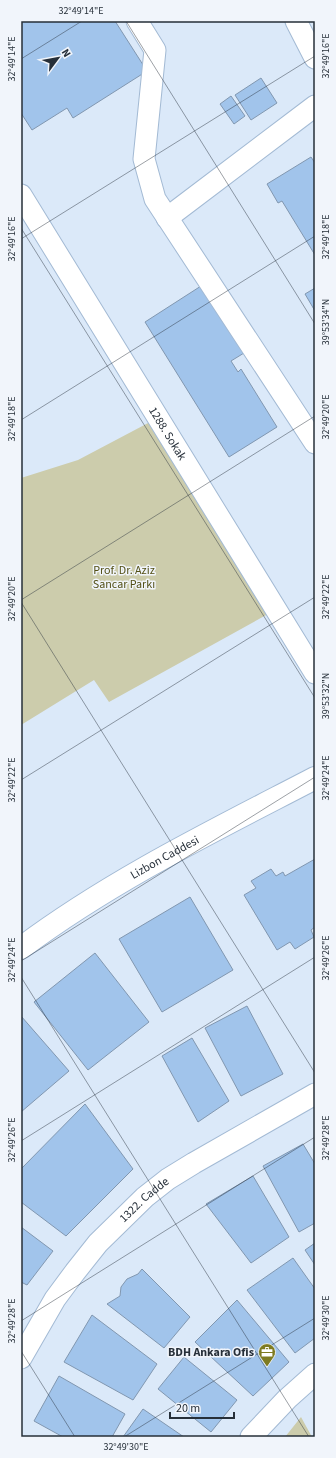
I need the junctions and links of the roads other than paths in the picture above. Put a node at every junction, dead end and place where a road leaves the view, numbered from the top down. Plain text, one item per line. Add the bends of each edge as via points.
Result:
1 (138, 21) edge
2 (296, 21) edge
3 (315, 58) edge
4 (315, 106) edge
5 (21, 195) edge
6 (167, 218) junction
7 (315, 443) edge
8 (315, 673) edge
9 (315, 778) edge
10 (21, 948) edge
11 (315, 1094) edge
12 (21, 1358) edge
13 (315, 1374) edge
14 (251, 1437) edge

1 - 6 street via 155,50 144,159 155,199
2 - 3 street
4 - 6 street
5 - 8 street, 1288. Sokak
6 - 7 street
9 - 10 main road, Lizbon Caddesi via 175,850 55,922
11 - 12 street, 1322. Cadde via 194,1163 145,1197 98,1243 75,1272 55,1299
13 - 14 street

